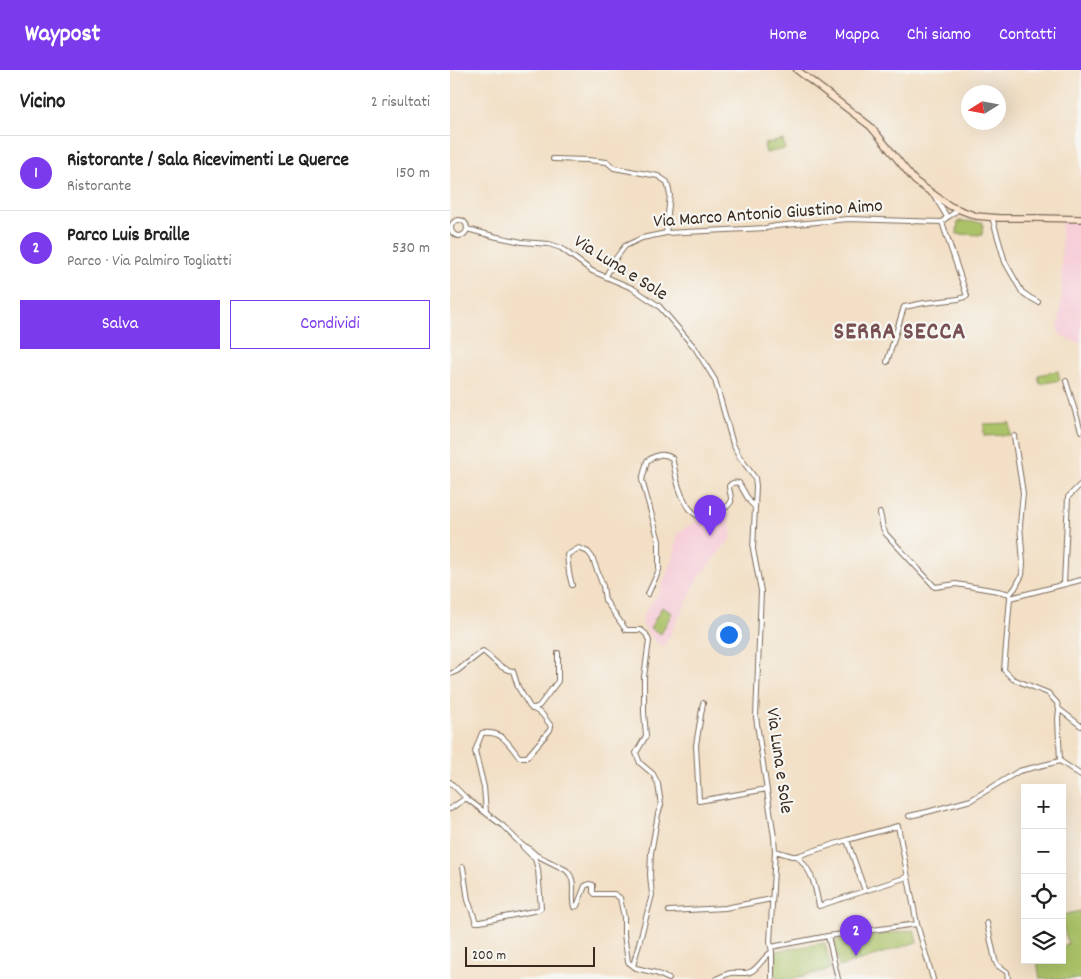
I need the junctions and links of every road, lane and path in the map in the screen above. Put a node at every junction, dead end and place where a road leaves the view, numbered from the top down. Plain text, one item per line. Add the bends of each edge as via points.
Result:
1 (797, 70) edge
2 (807, 73) edge
3 (553, 159) dead end
4 (934, 194) junction
5 (950, 206) junction
6 (957, 209) junction
7 (450, 216) edge
8 (947, 217) junction
9 (992, 217) junction
10 (1081, 219) edge
11 (454, 222) junction
12 (942, 222) junction
13 (467, 229) junction
14 (451, 232) edge
15 (666, 233) junction
16 (606, 276) junction
17 (1038, 302) dead end
18 (887, 362) dead end
19 (1066, 381) dead end
20 (1081, 431) edge
21 (1014, 436) dead end
22 (1081, 484) edge
23 (755, 507) junction
24 (880, 513) dead end
25 (1081, 580) edge
26 (1064, 584) junction
27 (572, 585) dead end
28 (648, 594) dead end
29 (1010, 596) junction
30 (558, 653) dead end
31 (450, 674) edge
32 (703, 703) dead end
33 (532, 709) junction
34 (1059, 709) junction
35 (1081, 726) edge
36 (1060, 761) junction
37 (1081, 775) edge
38 (450, 782) edge
39 (767, 789) junction
40 (466, 798) junction
41 (450, 809) edge
42 (486, 812) junction
43 (908, 816) dead end
44 (847, 840) junction
45 (522, 845) junction
46 (775, 851) junction
47 (797, 856) junction
48 (462, 867) dead end
49 (907, 877) junction
50 (865, 891) junction
51 (772, 899) junction
52 (669, 911) dead end
53 (987, 923) dead end
54 (917, 924) junction
55 (828, 936) junction
56 (772, 949) junction
57 (633, 966) junction
58 (749, 972) junction
59 (669, 979) edge
60 (716, 979) edge
61 (751, 979) edge
62 (772, 979) edge
63 (838, 979) edge
64 (933, 979) edge
65 (1008, 979) edge

1 - 2 main road
2 - 4 main road via 870,126 915,181
3 - 15 street via 607,162 614,168 658,176 668,182 670,195
4 - 5 main road
4 - 8 street
5 - 6 main road
5 - 8 street
6 - 8 street
6 - 9 main road via 976,216
7 - 11 street
8 - 12 street
9 - 10 main road
9 - 17 street via 1005,262 1022,292
11 - 13 street via 462,221
11 - 14 street
12 - 15 street, Via Marco Antonio Giustino Aimo via 848,220
12 - 18 street via 967,296 904,308
13 - 14 street via 460,236
13 - 16 street, Via Luna e Sole via 561,248 592,271
15 - 16 street, Via Marco Antonio Giustino Aimo via 625,246
16 - 23 street, Via Luna e Sole via 659,306 695,348 715,380 733,444 755,478
19 - 20 street
21 - 29 street via 1023,493 1020,525 1023,563 1022,575
22 - 26 street via 1068,497
23 - 28 street via 739,483 734,482 729,486 731,502 728,507 704,518 686,503 672,458 662,454 647,461 642,480 659,541 659,570
23 - 39 street, Via Luna e Sole via 753,550 761,591 756,717
24 - 29 street via 886,534 935,587 956,584
25 - 26 street
26 - 29 street
27 - 57 street via 567,555 579,548 592,557 605,600 626,630 641,630 649,642 644,677 646,736 636,753 640,763 653,774 658,784 661,805 651,853 652,895
29 - 34 street via 1004,670 1012,679 1048,693
30 - 33 street via 558,681 539,706
31 - 33 street via 483,651 513,671 522,695
32 - 39 street via 696,745 699,801
33 - 42 street via 542,714 551,726 527,757 518,757 497,733 482,733 475,750
34 - 35 street
34 - 36 street
36 - 37 street
36 - 43 street via 1019,771 971,800
38 - 40 street
39 - 46 street, Via Luna e Sole
40 - 41 street
40 - 42 street
42 - 45 street
44 - 47 street
44 - 49 street via 898,826
44 - 50 street
45 - 48 street via 535,859 538,869 541,908 538,910 476,922
45 - 57 street via 569,873 574,889 574,907 589,884 595,894 619,896 627,958
46 - 47 street
46 - 51 street, Via Luna e Sole
47 - 50 street via 814,881 819,906
49 - 50 street
49 - 54 street
51 - 52 street via 725,908
51 - 56 street, Via Luna e Sole
53 - 65 street via 995,960 1007,972
54 - 55 street
54 - 64 street
55 - 56 street
55 - 63 street
56 - 58 street
56 - 62 street, Via Luna e Sole
57 - 59 street
58 - 60 street
58 - 61 street

